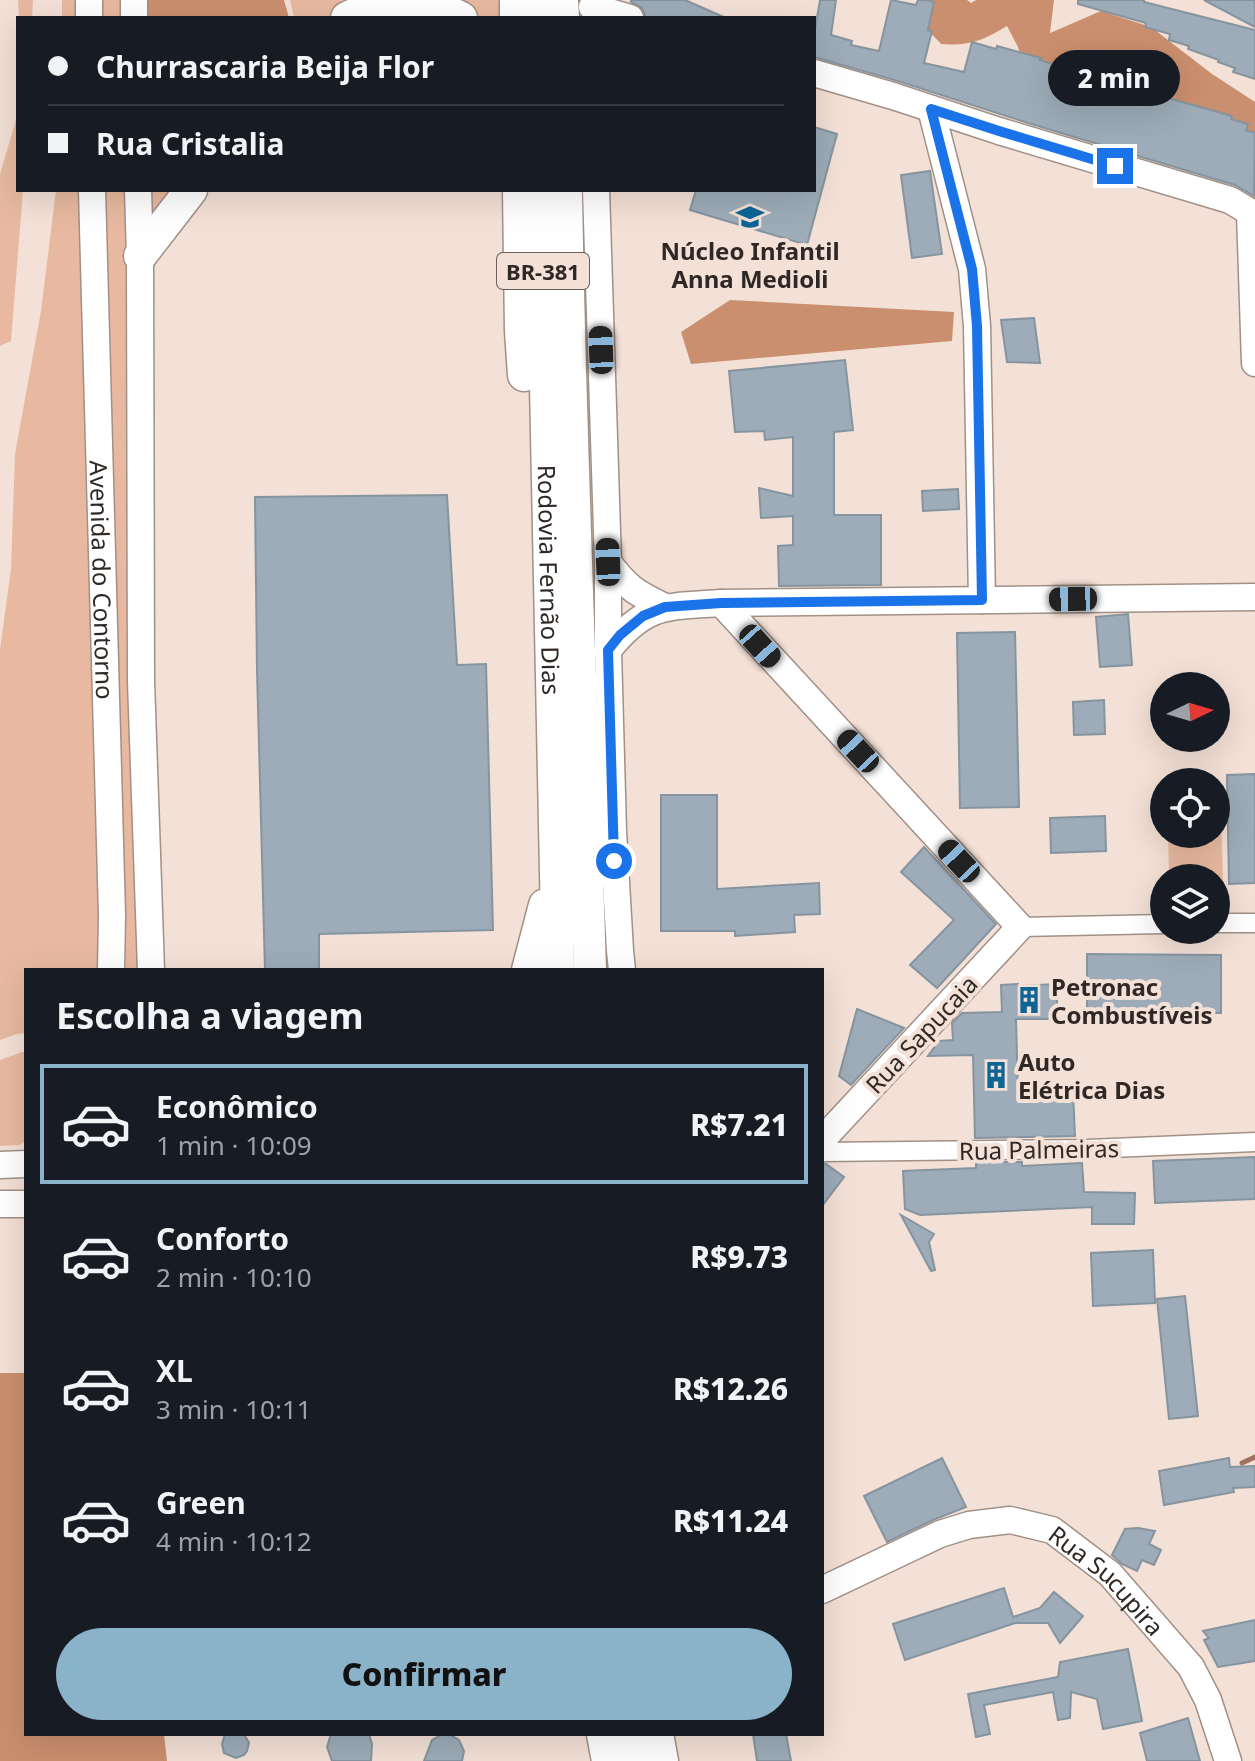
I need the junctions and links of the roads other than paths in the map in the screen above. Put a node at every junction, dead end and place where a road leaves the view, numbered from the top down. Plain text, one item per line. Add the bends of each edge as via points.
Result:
1 (580, 9) edge
2 (351, 16) edge
3 (458, 16) edge
4 (619, 16) edge
5 (816, 74) edge
6 (931, 109) junction
7 (92, 192) edge
8 (138, 192) edge
9 (189, 192) edge
10 (519, 192) edge
11 (542, 192) edge
12 (566, 192) edge
13 (596, 192) edge
14 (1253, 214) edge
15 (140, 256) junction
16 (1255, 363) edge
17 (608, 562) junction
18 (1255, 597) edge
19 (982, 600) junction
20 (721, 603) junction
21 (665, 607) junction
22 (549, 618) junction
23 (608, 650) junction
24 (553, 794) junction
25 (1230, 923) edge
26 (1255, 923) edge
27 (1150, 924) edge
28 (1020, 927) junction
29 (111, 968) edge
30 (151, 968) edge
31 (529, 968) edge
32 (558, 968) edge
33 (590, 968) edge
34 (622, 968) edge
35 (824, 1138) edge
36 (1255, 1142) edge
37 (824, 1152) edge
38 (24, 1164) edge
39 (0, 1165) edge
40 (0, 1204) edge
41 (24, 1204) edge
42 (824, 1589) edge
43 (603, 1736) edge
44 (626, 1736) edge
45 (657, 1736) edge
46 (667, 1736) edge
47 (608, 1761) edge
48 (631, 1761) edge
49 (662, 1761) edge
50 (670, 1761) edge
51 (1228, 1761) edge

1 - 4 street
2 - 3 highway via 393,3 426,3
5 - 6 street
6 - 14 street via 1230,200
6 - 19 street via 972,269
7 - 29 street, Avenida do Contorno
8 - 15 street, Avenida do Contorno
9 - 15 highway
10 - 22 highway via 529,461
11 - 22 highway, Rodovia Fernão Dias / BR-381
12 - 33 highway, Rodovia Fernão Dias / BR-381
13 - 17 street, BR-381
14 - 16 street
15 - 30 street, Avenida do Contorno via 141,681
17 - 21 street via 622,582
17 - 23 street, BR-381
18 - 19 street
19 - 20 street
20 - 21 street
20 - 28 street
21 - 23 street via 643,616
22 - 24 highway, Rodovia Fernão Dias / BR-381
23 - 34 street, BR-381
24 - 31 highway, BR-381 via 545,912
24 - 32 highway, Rodovia Fernão Dias / BR-381
25 - 26 street
27 - 28 street
28 - 35 street, Rua Sapucaia
36 - 37 street, Rua Palmeiras
38 - 39 street
40 - 41 street
42 - 51 street, Rua Sucupira via 969,1525 1010,1520 1052,1530 1110,1574 1191,1667
43 - 47 highway
44 - 48 highway
45 - 49 highway
46 - 50 highway

